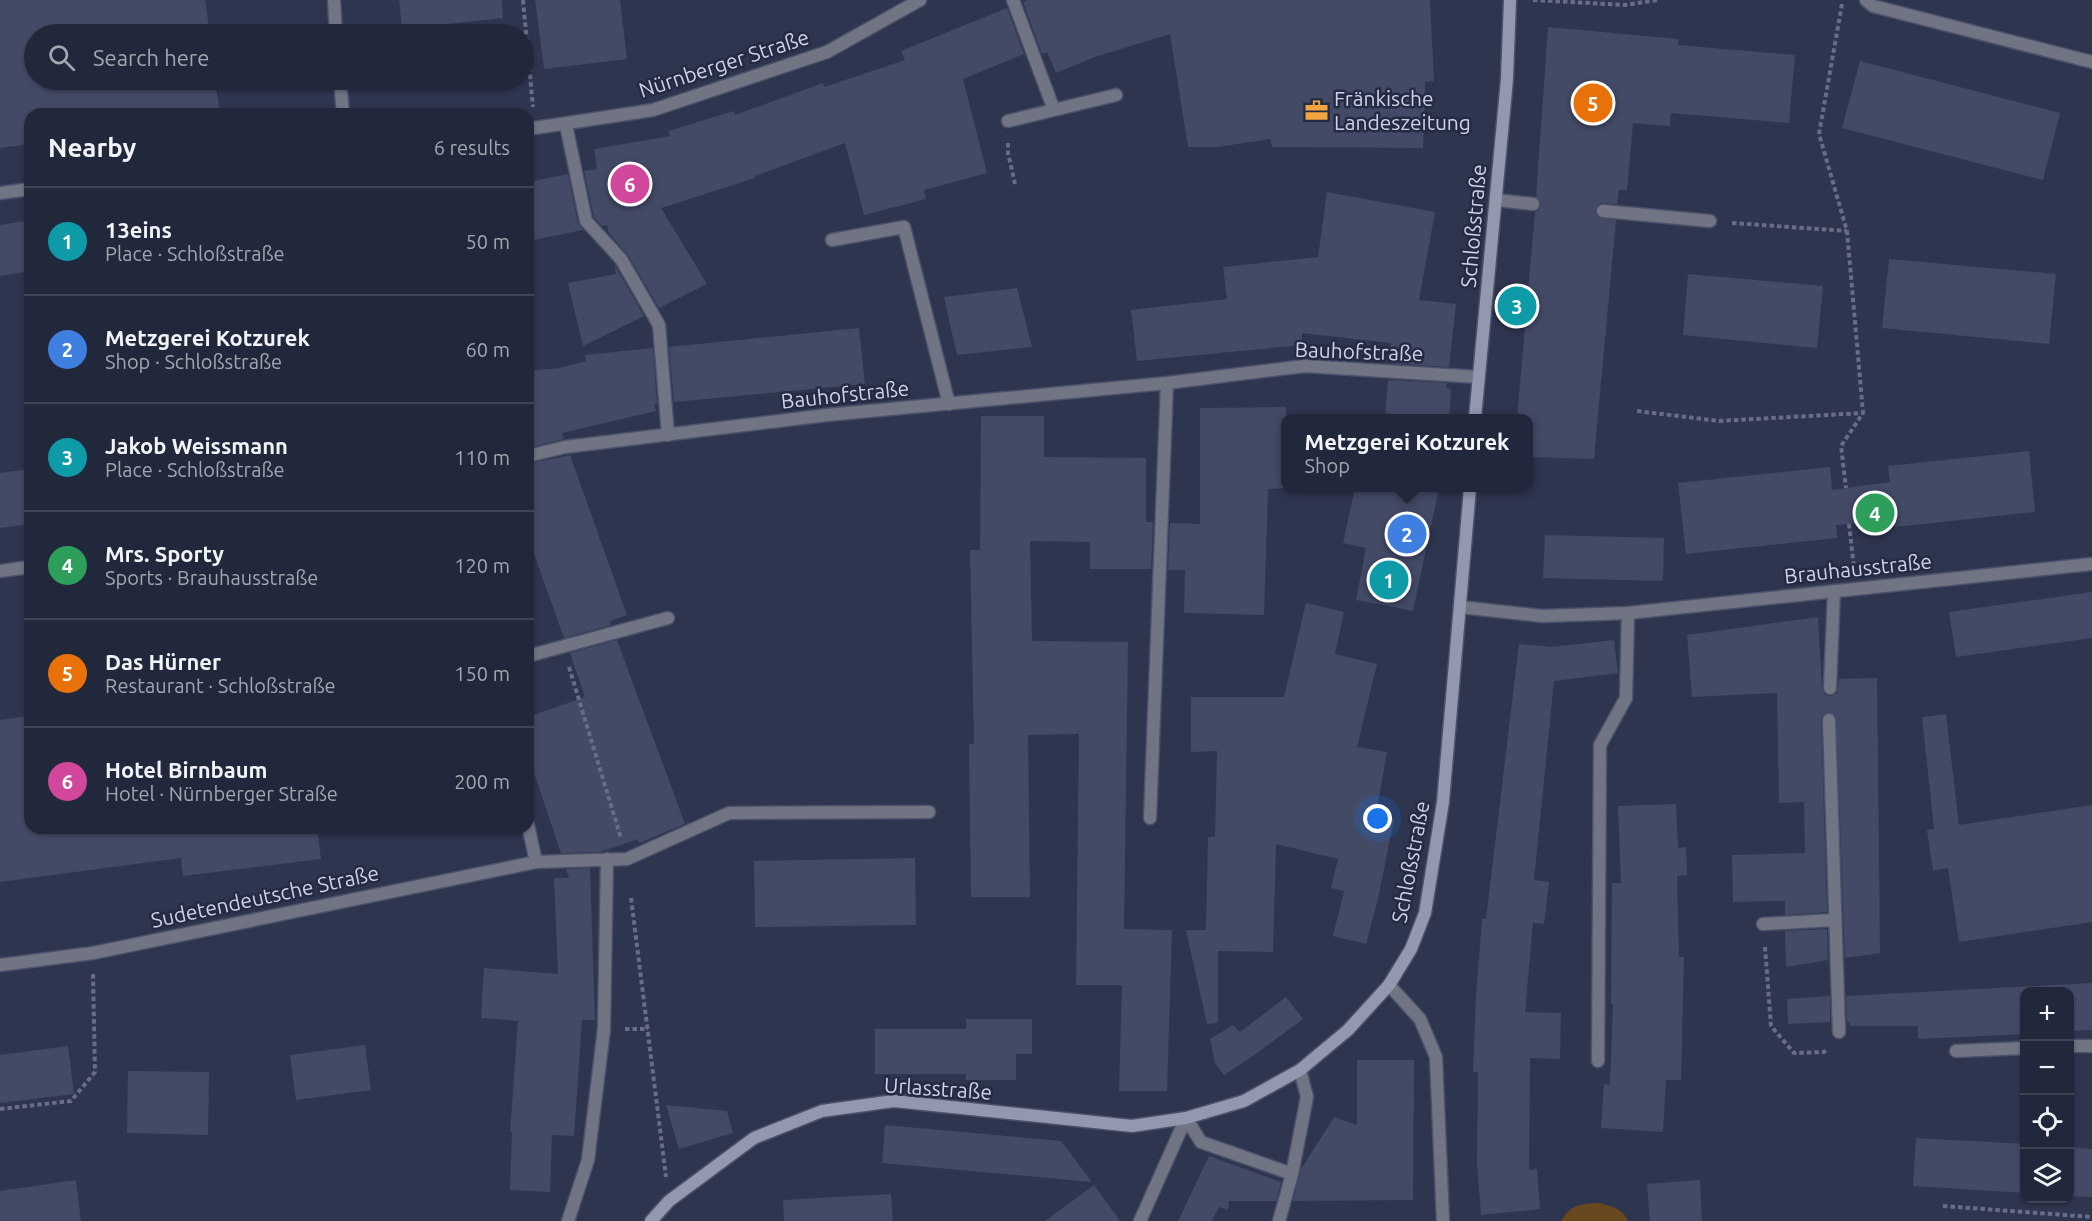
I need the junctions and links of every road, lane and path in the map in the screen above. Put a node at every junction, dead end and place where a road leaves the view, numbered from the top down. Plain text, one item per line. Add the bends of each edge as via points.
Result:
1 (334, 0) edge
2 (524, 0) edge
3 (920, 0) edge
4 (1013, 0) edge
5 (1509, 0) edge
6 (1533, 0) edge
7 (1657, 0) edge
8 (1843, 0) edge
9 (1866, 0) edge
10 (335, 24) edge
11 (525, 24) edge
12 (2092, 62) edge
13 (341, 90) edge
14 (530, 90) edge
15 (1116, 95) dead end
16 (342, 108) edge
17 (531, 108) edge
18 (1054, 110) junction
19 (1008, 121) dead end
20 (566, 125) junction
21 (534, 129) edge
22 (1008, 153) dead end
23 (1015, 184) dead end
24 (24, 190) edge
25 (0, 193) edge
26 (1496, 200) junction
27 (1533, 204) dead end
28 (1603, 211) dead end
29 (1710, 221) joint
30 (1847, 231) junction
31 (832, 240) dead end
32 (1478, 377) junction
33 (1167, 382) junction
34 (949, 404) junction
35 (1637, 411) dead end
36 (1863, 413) junction
37 (1475, 414) edge
38 (668, 435) junction
39 (534, 455) edge
40 (1845, 488) dead end
41 (1470, 492) edge
42 (1849, 524) dead end
43 (2092, 564) edge
44 (24, 568) edge
45 (0, 571) edge
46 (1856, 589) junction
47 (1834, 591) junction
48 (1460, 607) junction
49 (1628, 613) junction
50 (668, 618) dead end
51 (563, 646) junction
52 (534, 654) edge
53 (1830, 688) dead end
54 (1829, 720) dead end
55 (929, 812) dead end
56 (1150, 818) dead end
57 (530, 834) edge
58 (607, 859) junction
59 (627, 859) junction
60 (536, 862) junction
61 (1834, 920) junction
62 (1764, 924) joint
63 (93, 953) junction
64 (0, 965) edge
65 (1389, 985) junction
66 (1839, 1032) joint
67 (2074, 1046) edge
68 (2092, 1046) edge
69 (2020, 1048) edge
70 (1956, 1051) dead end
71 (1598, 1061) dead end
72 (1300, 1070) junction
73 (0, 1109) edge
74 (1186, 1118) junction
75 (1292, 1174) junction
76 (669, 1201) junction
77 (1943, 1206) dead end
78 (2092, 1217) edge
79 (568, 1221) edge
80 (651, 1221) edge
81 (1140, 1221) edge
82 (1279, 1221) edge
83 (1443, 1221) edge

1 - 10 street
2 - 11 path
3 - 20 street, Nürnberger Straße via 827,52 653,110
4 - 18 street
5 - 26 street, Schloßstraße via 1507,79
6 - 7 path via 1624,5
8 - 30 path via 1819,134
9 - 12 street via 1873,6
13 - 16 street
14 - 17 path
15 - 18 street
18 - 19 street
20 - 21 street, Nürnberger Straße
20 - 38 street via 586,221 621,259 659,325
22 - 23 path
24 - 25 street
26 - 27 street
26 - 32 street, Schloßstraße
28 - 29 street
29 - 30 path
30 - 36 path
31 - 34 street via 904,227
32 - 33 street, Bauhofstraße via 1305,366
32 - 37 street, Schloßstraße
33 - 34 street, Bauhofstraße
33 - 56 street
34 - 38 street, Bauhofstraße
35 - 36 path via 1719,421
36 - 40 path via 1841,446
38 - 39 street, Bauhofstraße
41 - 48 street, Schloßstraße
42 - 46 path
43 - 46 street, Brauhausstraße
44 - 45 street
46 - 47 street, Brauhausstraße
47 - 49 street, Brauhausstraße
47 - 53 street
48 - 49 street, Brauhausstraße via 1542,616
48 - 65 street, Schloßstraße via 1443,802 1425,913 1411,950
49 - 71 street via 1626,699 1600,745
50 - 51 street
51 - 52 street
51 - 59 path
54 - 61 street
55 - 59 street via 729,813
57 - 60 street
58 - 59 street, Sudetendeutsche Straße
58 - 60 street, Sudetendeutsche Straße
58 - 79 street via 604,1029 588,1160
59 - 76 path
60 - 63 street, Sudetendeutsche Straße
61 - 62 street
61 - 66 street
62 - 66 path via 1771,1026 1794,1053 1824,1052
63 - 64 street, Sudetendeutsche Straße
63 - 73 path via 94,1072 71,1101
65 - 72 street, Urlasstraße via 1348,1030
65 - 83 street via 1420,1019 1436,1057
67 - 68 street
69 - 70 street
72 - 74 street, Urlasstraße via 1244,1101
72 - 75 street via 1307,1097
74 - 75 street via 1201,1142
74 - 76 street, Urlasstraße via 1132,1126 894,1101 822,1111 754,1138
74 - 81 street
75 - 82 street
76 - 80 street, Urlasstraße
77 - 78 path

